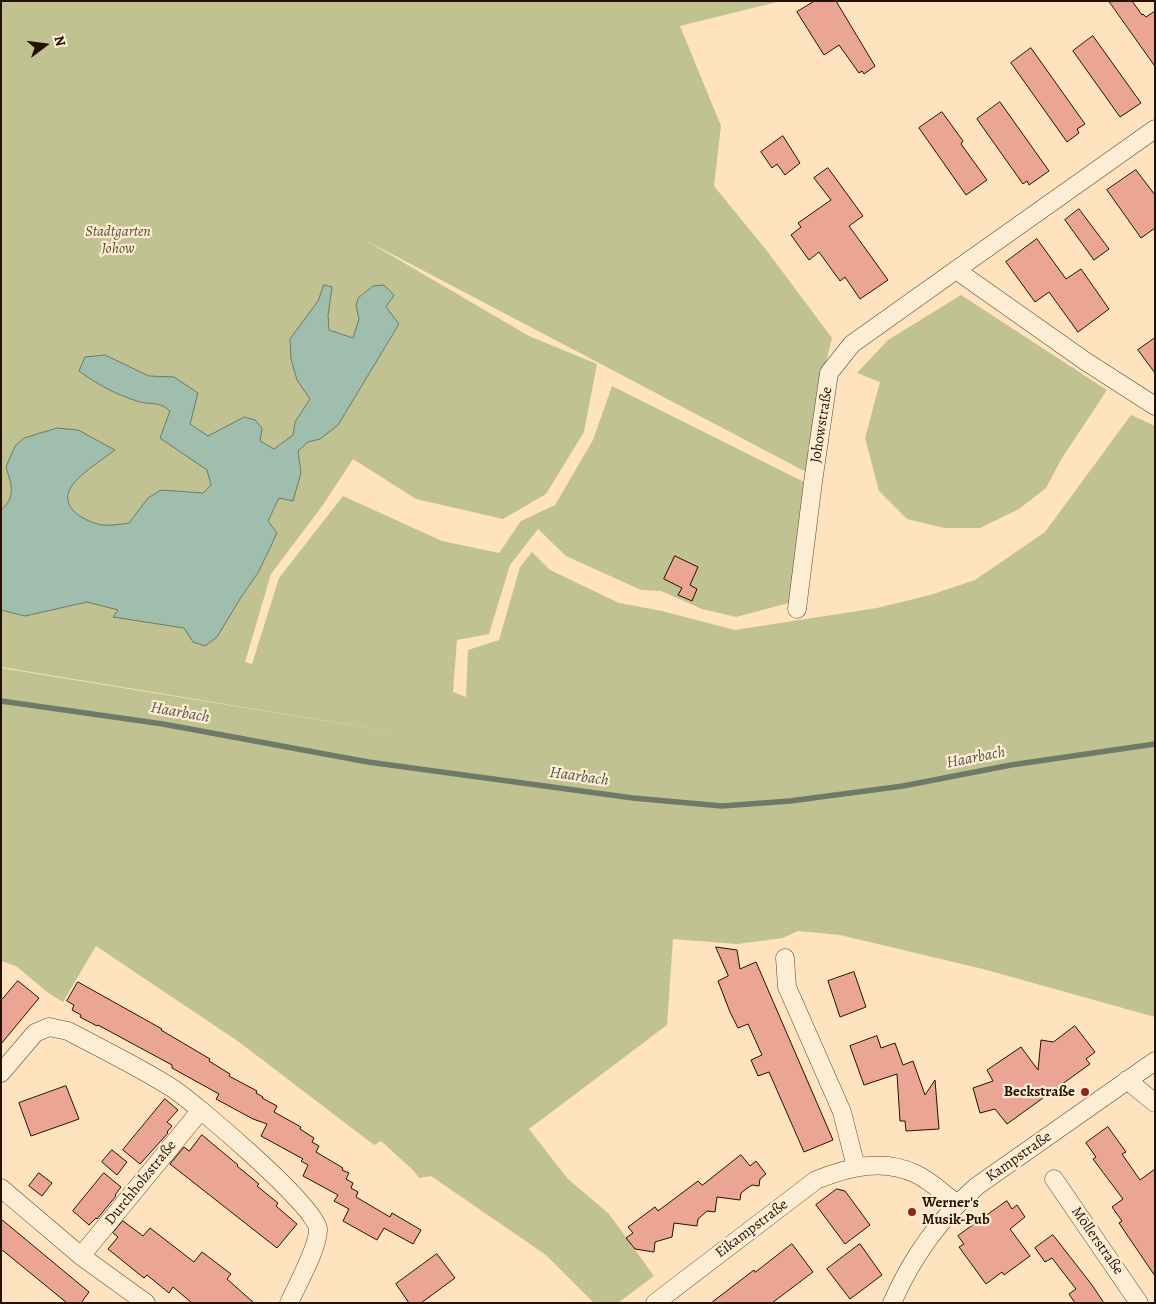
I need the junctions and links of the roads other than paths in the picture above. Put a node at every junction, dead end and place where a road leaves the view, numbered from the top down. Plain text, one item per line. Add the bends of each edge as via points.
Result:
1 (1155, 129) edge
2 (956, 270) junction
3 (1155, 406) edge
4 (798, 610) dead end
5 (785, 958) dead end
6 (1155, 1061) edge
7 (1, 1073) edge
8 (1127, 1080) junction
9 (1155, 1103) edge
10 (201, 1110) junction
11 (856, 1167) junction
12 (1054, 1179) dead end
13 (1, 1188) edge
14 (957, 1204) junction
15 (81, 1256) junction
16 (146, 1303) edge
17 (289, 1303) edge
18 (655, 1303) edge
19 (892, 1303) edge
20 (1139, 1303) edge

1 - 2 street, Johowstraße
2 - 3 street
2 - 4 street, Johowstraße via 852,344 829,373
5 - 11 street via 787,987 842,1112
6 - 8 street, Kampstraße
7 - 10 street via 35,1033 49,1027 68,1031 172,1088
8 - 9 street
8 - 14 street, Kampstraße via 977,1186
10 - 15 street, Durchholzstraße
10 - 17 street via 267,1168 312,1215 318,1227 318,1239
11 - 14 street, Eikampstraße via 890,1166 916,1174
11 - 18 street, Eikampstraße via 816,1180
12 - 20 street, Möllerstraße
13 - 15 street
14 - 19 street, Kampstraße via 928,1238
15 - 16 street

